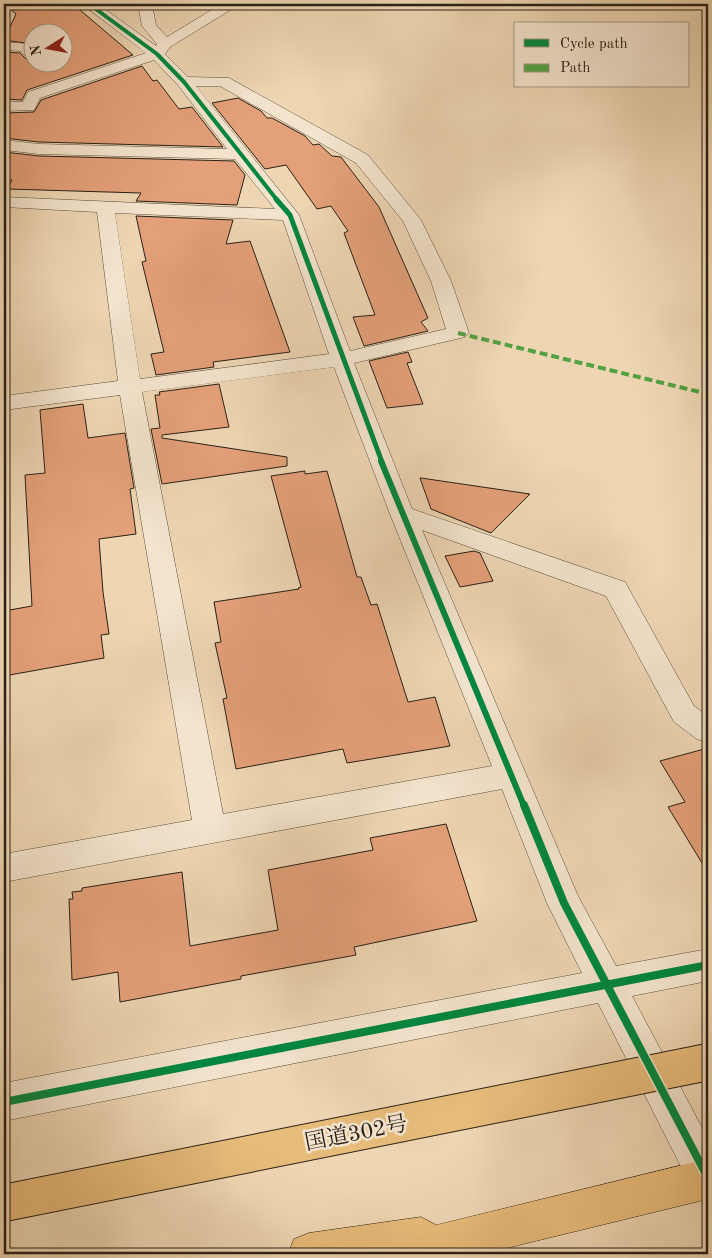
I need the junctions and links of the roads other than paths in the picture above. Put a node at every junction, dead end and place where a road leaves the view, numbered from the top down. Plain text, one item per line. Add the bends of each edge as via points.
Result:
1 (89, 4) edge
2 (145, 4) edge
3 (230, 4) edge
4 (4, 46) edge
5 (22, 46) edge
6 (161, 49) junction
7 (47, 74) edge
8 (184, 82) junction
9 (4, 106) edge
10 (4, 145) edge
11 (240, 154) junction
12 (4, 202) edge
13 (105, 206) junction
14 (290, 215) junction
15 (342, 359) junction
16 (130, 387) junction
17 (4, 404) edge
18 (402, 514) junction
19 (708, 731) edge
20 (511, 776) junction
21 (210, 830) junction
22 (4, 868) edge
23 (708, 965) edge
24 (607, 986) junction
25 (708, 1062) edge
26 (4, 1102) edge
27 (708, 1179) edge
28 (4, 1203) edge
29 (555, 1216) junction
30 (309, 1254) edge
31 (399, 1254) edge

1 - 6 street
2 - 6 street via 149,26
3 - 6 street
4 - 5 street
6 - 7 street
6 - 8 street
7 - 9 street via 28,107
8 - 11 street
8 - 15 street via 223,81 362,159 412,220 441,281 458,333
10 - 11 street via 39,149
11 - 14 street
12 - 13 street
13 - 14 street
13 - 16 street
14 - 15 street
15 - 16 street
15 - 18 street
16 - 17 street
16 - 21 street
18 - 19 street via 616,589 684,714
18 - 20 street
20 - 21 street
20 - 24 street via 564,903
21 - 22 street
23 - 24 street
24 - 26 street
24 - 27 street
25 - 28 highway, 国道302号, bridge
27 - 29 highway
29 - 30 highway
29 - 31 highway

